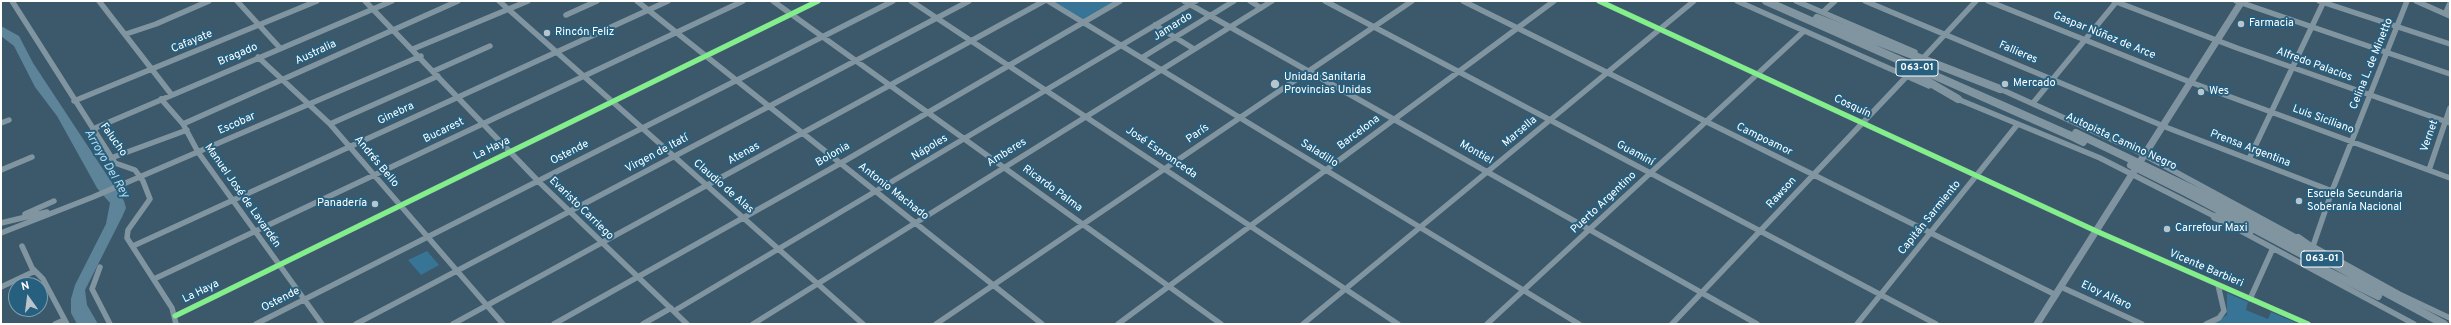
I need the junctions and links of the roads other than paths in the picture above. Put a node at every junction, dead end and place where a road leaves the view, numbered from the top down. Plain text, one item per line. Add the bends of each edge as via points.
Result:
1 (12, 1) edge
2 (99, 1) edge
3 (209, 1) edge
4 (237, 1) edge
5 (302, 1) edge
6 (317, 1) edge
7 (365, 1) edge
8 (392, 1) edge
9 (458, 1) edge
10 (499, 1) edge
11 (528, 1) edge
12 (597, 1) edge
13 (638, 1) edge
14 (668, 1) edge
15 (743, 1) edge
16 (773, 1) edge
17 (818, 1) edge
18 (893, 1) edge
19 (911, 1) edge
20 (969, 1) edge
21 (1044, 1) edge
22 (1048, 1) edge
23 (1120, 1) edge
24 (1184, 1) edge
25 (1196, 1) edge
26 (1234, 1) edge
27 (1250, 1) edge
28 (1272, 1) edge
29 (1325, 1) edge
30 (1412, 1) edge
31 (1463, 1) edge
32 (1554, 1) edge
33 (1599, 1) edge
34 (1694, 1) edge
35 (1737, 1) edge
36 (1766, 1) edge
37 (1779, 1) edge
38 (1796, 1) edge
39 (1836, 1) edge
40 (1865, 1) edge
41 (1976, 1) edge
42 (1988, 1) edge
43 (2116, 1) edge
44 (2407, 1) edge
45 (2416, 1) edge
46 (2422, 1) edge
47 (2240, 2) edge
48 (2322, 2) edge
49 (2450, 3) edge
50 (1190, 4) junction
51 (306, 6) junction
52 (1261, 8) junction
53 (373, 9) junction
54 (509, 9) junction
55 (648, 10) junction
56 (791, 14) junction
57 (2449, 14) edge
58 (566, 15) dead end
59 (1820, 15) junction
60 (1210, 16) junction
61 (936, 18) junction
62 (1084, 22) junction
63 (259, 25) junction
64 (1155, 25) junction
65 (1230, 27) junction
66 (1374, 27) junction
67 (2312, 27) junction
68 (2397, 27) junction
69 (1517, 28) junction
70 (392, 29) junction
71 (1661, 29) junction
72 (1804, 30) junction
73 (676, 32) junction
74 (126, 34) junction
75 (1945, 34) junction
76 (1842, 35) junction
77 (822, 37) junction
78 (1175, 37) junction
79 (2084, 39) junction
80 (972, 41) junction
81 (2216, 41) junction
82 (2450, 44) edge
83 (1123, 45) junction
84 (490, 46) dead end
85 (280, 48) junction
86 (414, 49) junction
87 (1194, 49) junction
88 (557, 52) junction
89 (2387, 52) junction
90 (421, 56) junction
91 (705, 56) junction
92 (1925, 56) junction
93 (258, 57) junction
94 (1143, 57) junction
95 (855, 61) junction
96 (1010, 65) junction
97 (2293, 68) junction
98 (152, 69) junction
99 (1162, 69) junction
100 (1311, 71) junction
101 (1459, 71) junction
102 (436, 73) junction
103 (1607, 73) junction
104 (1756, 74) junction
105 (2450, 74) edge
106 (583, 75) junction
107 (1907, 76) junction
108 (2053, 79) junction
109 (281, 80) junction
110 (735, 81) junction
111 (2190, 82) junction
112 (890, 86) junction
113 (2000, 89) junction
114 (1048, 90) junction
115 (171, 94) junction
116 (2370, 96) junction
117 (458, 97) junction
118 (161, 99) junction
119 (1958, 99) junction
120 (74, 101) junction
121 (611, 102) junction
122 (2033, 103) junction
123 (310, 104) junction
124 (768, 106) junction
125 (2450, 108) edge
126 (927, 112) junction
127 (2272, 112) junction
128 (1086, 116) junction
129 (1241, 117) junction
130 (1395, 119) junction
131 (9, 120) dead end
132 (1551, 120) junction
133 (1704, 122) junction
134 (1, 123) edge
135 (482, 123) junction
136 (1861, 123) junction
137 (2448, 123) edge
138 (183, 124) junction
139 (330, 124) junction
140 (2017, 125) junction
141 (2162, 125) junction
142 (93, 128) junction
143 (641, 129) junction
144 (187, 130) junction
145 (802, 133) junction
146 (2072, 134) junction
147 (965, 139) junction
148 (2351, 141) junction
149 (350, 147) junction
150 (509, 151) junction
151 (198, 152) junction
152 (2143, 154) junction
153 (32, 157) dead end
154 (673, 157) junction
155 (111, 158) junction
156 (2249, 159) junction
157 (841, 163) junction
158 (1004, 167) junction
159 (1166, 168) junction
160 (1, 170) edge
161 (1326, 170) junction
162 (2429, 170) junction
163 (1488, 172) junction
164 (1650, 173) junction
165 (2131, 173) junction
166 (373, 175) junction
167 (1813, 175) junction
168 (140, 176) junction
169 (1977, 176) junction
170 (2450, 178) edge
171 (538, 181) junction
172 (706, 187) junction
173 (2332, 191) junction
174 (877, 192) junction
175 (234, 200) junction
176 (54, 201) dead end
177 (400, 206) junction
178 (61, 209) junction
179 (569, 211) junction
180 (2215, 217) junction
181 (16, 218) junction
182 (742, 218) junction
183 (916, 222) junction
184 (1, 223) edge
185 (1083, 224) junction
186 (1251, 226) junction
187 (16, 227) junction
188 (1420, 228) junction
189 (1589, 230) junction
190 (255, 231) junction
191 (1760, 231) junction
192 (2096, 231) junction
193 (1930, 233) junction
194 (1, 234) edge
195 (426, 237) junction
196 (2298, 238) junction
197 (603, 243) junction
198 (22, 246) dead end
199 (133, 246) junction
200 (2313, 246) junction
201 (2273, 248) junction
202 (778, 249) junction
203 (278, 265) junction
204 (100, 267) dead end
205 (456, 270) junction
206 (35, 271) junction
207 (638, 276) junction
208 (154, 279) junction
209 (818, 284) junction
210 (993, 285) junction
211 (2218, 285) junction
212 (1, 286) edge
213 (1169, 286) junction
214 (2061, 287) junction
215 (1345, 289) junction
216 (1523, 290) junction
217 (1701, 293) junction
218 (1881, 295) junction
219 (2056, 295) junction
220 (2378, 296) junction
221 (2250, 298) junction
222 (304, 300) junction
223 (487, 306) junction
224 (672, 310) junction
225 (175, 316) junction
226 (2450, 318) edge
227 (2429, 320) edge
228 (65, 322) edge
229 (55, 324) edge
230 (110, 324) edge
231 (176, 324) edge
232 (256, 324) edge
233 (322, 324) edge
234 (356, 324) edge
235 (453, 324) edge
236 (503, 324) edge
237 (554, 324) edge
238 (643, 324) edge
239 (687, 324) edge
240 (753, 324) edge
241 (863, 324) edge
242 (936, 324) edge
243 (1042, 324) edge
244 (1118, 324) edge
245 (1221, 324) edge
246 (1303, 324) edge
247 (1398, 324) edge
248 (1487, 324) edge
249 (1579, 324) edge
250 (1672, 324) edge
251 (1757, 324) edge
252 (1857, 324) edge
253 (1936, 324) edge
254 (2037, 324) edge
255 (2142, 324) edge
256 (2206, 324) edge
257 (2308, 324) edge
258 (2414, 324) edge
259 (2444, 324) edge

1 - 120 street, Falucho
2 - 74 street
3 - 74 street
4 - 63 street
5 - 51 street
6 - 51 street, Cafayate
7 - 53 street, Evaristo Carriego
8 - 53 street, Bragado
9 - 70 street, Australia
10 - 54 street, Claudio de Alas
11 - 54 street
12 - 58 street
13 - 55 street, Antonio Machado
14 - 55 street, Ginebra
15 - 73 street, Bucarest
16 - 56 street, Ricardo Palma
17 - 56 street, La Haya
18 - 77 street, Ostende
19 - 61 street, José Espronceda
20 - 61 street, Virgen de Itatí
21 - 80 street, Atenas
22 - 62 street, Saladillo
23 - 62 street, Bolonia
24 - 50 street, Montiel
25 - 50 street, Nápoles
26 - 60 street, Jamardo
27 - 52 street
28 - 52 street, Amberes
29 - 66 street, Guaminí
30 - 66 street, París
31 - 69 street, Campoamor
32 - 69 street, Barcelona
33 - 71 street, Cosquín
34 - 71 street, Marsella
35 - 72 street
36 - 76 highway, Autopista Camino Negro / 063-01
37 - 59 highway, Autopista Camino Negro / 063-01
38 - 59 street
39 - 59 street
40 - 75 street, Fallieres
41 - 75 street
42 - 79 street, Gaspar Núñez de Arce
43 - 79 street
43 - 81 street, Alfredo Palacios
44 - 68 street, Celina L. de Minetto
45 - 57 street
46 - 57 street
47 - 67 street
47 - 81 main road
48 - 67 street
48 - 68 street
49 - 57 street
50 - 60 street, Montiel
50 - 64 street, Nápoles
51 - 63 street, Cafayate
52 - 65 street, Amberes
53 - 70 street, Evaristo Carriego
53 - 85 street, Bragado
54 - 86 street
54 - 88 street, Claudio de Alas
55 - 73 street, Antonio Machado
55 - 88 street, Ginebra
56 - 77 street, Ricardo Palma
56 - 91 street, La Haya
59 - 92 street
59 - 113 highway
59 - 146 highway, Autopista Camino Negro / 063-01
60 - 65 street, Montiel
60 - 78 street, Jamardo
61 - 80 street, José Espronceda
61 - 95 street, Virgen de Itatí
62 - 83 street, Saladillo
62 - 96 street, Bolonia
63 - 85 street
63 - 98 street, Cafayate
64 - 78 street
64 - 83 street, Nápoles
65 - 87 street, Amberes
65 - 100 street, Montiel
66 - 100 street, París
66 - 101 street, Guaminí
67 - 89 street
67 - 97 street
68 - 82 street
68 - 89 street, Celina L. de Minetto
69 - 101 street, Barcelona
69 - 103 street, Campoamor
70 - 86 street, Evaristo Carriego
70 - 109 street, Australia
71 - 103 street, Marsella
71 - 104 street, Cosquín
72 - 104 street, Puerto Argentino
72 - 107 street
73 - 91 street, Antonio Machado
73 - 106 street, Bucarest
74 - 98 street
75 - 92 street
75 - 108 street, Fallieres
76 - 119 highway via 1941,87
76 - 146 highway, Autopista Camino Negro / 063-01
77 - 95 street, Ricardo Palma
77 - 110 street, Ostende
78 - 87 street
78 - 94 street, Jamardo
79 - 108 street
79 - 111 street, Gaspar Núñez de Arce
80 - 96 street, José Espronceda
80 - 112 street, Atenas
81 - 97 street, Alfredo Palacios
81 - 111 main road
83 - 94 street, Saladillo
83 - 114 street, Nápoles
84 - 102 street
85 - 93 street, Bragado
86 - 90 street, Evaristo Carriego
87 - 99 street, Amberes
88 - 106 street, Claudio de Alas
88 - 117 street, Ginebra
89 - 105 street
89 - 116 street, Celina L. de Minetto
90 - 102 street, Evaristo Carriego
90 - 123 street, Escobar
91 - 110 street, Antonio Machado
91 - 121 street, La Haya
92 - 113 street
93 - 109 street, Andrés Bello
93 - 115 street, Bragado
94 - 99 street, Saladillo
95 - 112 street, Ricardo Palma
95 - 124 street, Virgen de Itatí
96 - 114 street, José Espronceda
96 - 126 street, Bolonia
97 - 116 street, Alfredo Palacios
97 - 127 street
98 - 115 street
98 - 120 street, Cafayate
99 - 128 street, Amberes
99 - 129 street, Saladillo
100 - 129 street, París
100 - 130 street, Montiel
101 - 130 street, Barcelona
101 - 132 street, Guaminí
102 - 117 street, Evaristo Carriego
102 - 139 street
103 - 132 street, Marsella
103 - 133 street, Campoamor
104 - 133 street, Puerto Argentino
104 - 136 street, Cosquín
106 - 121 street, Claudio de Alas
106 - 135 street, Bucarest
107 - 119 street
107 - 136 street, Rawson
108 - 122 street
108 - 141 street, Fallieres
109 - 123 street, Andrés Bello
109 - 138 street, Australia
110 - 124 street, Antonio Machado
110 - 143 street, Ostende
111 - 127 street, Luis Siciliano
111 - 141 main road
112 - 126 street, Ricardo Palma
112 - 145 street, Atenas
113 - 122 street
114 - 128 street, José Espronceda
114 - 147 street, Nápoles
115 - 118 street, Bragado
116 - 137 street, Alfredo Palacios
116 - 148 street, Celina L. de Minetto
117 - 135 street, Evaristo Carriego
117 - 149 street, Ginebra
118 - 138 street, Manuel José de Lavardén
118 - 142 street, Bragado
119 - 140 street
120 - 142 street, Falucho
121 - 143 street, Claudio de Alas
121 - 150 street, La Haya
122 - 152 street
123 - 139 street, Andrés Bello
123 - 151 street, Escobar
124 - 145 street, Antonio Machado
124 - 154 street, Virgen de Itatí
125 - 137 street, Vernet
126 - 147 street, Ricardo Palma
126 - 157 street, Bolonia
127 - 148 street, Luis Siciliano
127 - 156 street
128 - 158 street, Amberes
128 - 159 street, José Espronceda
129 - 159 street, París
129 - 161 street, Saladillo
130 - 161 street, Barcelona
130 - 163 street, Montiel
131 - 134 street
132 - 163 street, Marsella
132 - 164 street, Guaminí
133 - 164 street, Puerto Argentino
133 - 167 street, Campoamor
135 - 150 street, Evaristo Carriego
135 - 166 street, Bucarest
136 - 167 street, Rawson
136 - 169 street, Cosquín
137 - 162 street, Vernet
138 - 144 street, Manuel José de Lavardén
139 - 149 street, Andrés Bello
140 - 165 street
140 - 169 street, Capitán Sarmiento
141 - 152 main road
141 - 156 street, Prensa Argentina
142 - 155 street, Falucho
143 - 154 street, Claudio de Alas
143 - 171 street, Ostende
144 - 151 street, Manuel José de Lavardén
144 - 155 street
145 - 157 street, Antonio Machado
145 - 172 street, Atenas
146 - 220 highway, Autopista Camino Negro / 063-01, bridge
146 - 227 highway, Autopista Camino Negro / 063-01, bridge via 2201,193
147 - 158 street, Ricardo Palma
147 - 174 street, Nápoles
148 - 162 street, Luis Siciliano
148 - 173 street, Celina L. de Minetto
149 - 166 street, Andrés Bello
149 - 175 street, Ginebra
150 - 171 street, Evaristo Carriego
150 - 177 street, La Haya
151 - 168 street, Escobar
151 - 175 street, Manuel José de Lavardén
152 - 165 main road
152 - 196 street
153 - 160 street
154 - 172 street, Claudio de Alas
154 - 179 street, Virgen de Itatí
155 - 168 street, Falucho via 116,164 135,170
156 - 173 street, Prensa Argentina
157 - 174 street, Antonio Machado
157 - 182 street, Bolonia
158 - 183 street, Amberes
158 - 185 street, Ricardo Palma
159 - 185 street, París
159 - 186 street, José Espronceda
161 - 186 street, Barcelona
161 - 188 street, Saladillo
162 - 170 street, Luis Siciliano
163 - 188 street, Marsella
163 - 189 street, Montiel
164 - 189 street, Puerto Argentino
164 - 191 street, Guaminí
165 - 180 street
165 - 192 main road
166 - 177 street, Andrés Bello
166 - 190 street, Bucarest
167 - 191 street, Rawson
167 - 193 street, Campoamor
168 - 178 street, Escobar
168 - 199 street via 150,199 127,235
169 - 192 street, Cosquín
169 - 193 street, Capitán Sarmiento
171 - 179 street, Evaristo Carriego
171 - 195 street, Ostende
172 - 182 street, Claudio de Alas
172 - 197 street, Atenas
173 - 200 street, Celina L. de Minetto
174 - 183 street, Antonio Machado
174 - 202 street, Nápoles
175 - 190 street, Manuel José de Lavardén
175 - 199 street, Ginebra
176 - 181 street, Escobar
177 - 195 street, Andrés Bello
177 - 203 street, La Haya
178 - 181 street, Escobar
178 - 187 street, Escobar
179 - 197 street, Evaristo Carriego
179 - 205 street, Virgen de Itatí
180 - 201 street
180 - 220 highway via 2248,230
181 - 184 street, Escobar
181 - 187 street via 21,222
182 - 202 street, Claudio de Alas
182 - 207 street, Bolonia
183 - 209 street, Amberes
183 - 210 street, Antonio Machado
185 - 210 street, París
185 - 213 street, Ricardo Palma
186 - 213 street, Barcelona
186 - 215 street, José Espronceda
187 - 194 street, Escobar
188 - 215 street, Marsella
188 - 216 street, Saladillo
189 - 216 street, Puerto Argentino
189 - 217 street, Montiel
190 - 203 street, Manuel José de Lavardén
190 - 208 street, Bucarest
191 - 217 street, Rawson
191 - 218 street, Guaminí
192 - 211 street, Vicente Barbieri
192 - 214 main road
193 - 218 street, Capitán Sarmiento
193 - 219 street, Campoamor
195 - 205 street, Andrés Bello
195 - 222 street, Ostende
196 - 200 street
196 - 227 highway
197 - 207 street, Evaristo Carriego
197 - 223 street, Atenas
198 - 206 street
199 - 208 street
200 - 226 street via 2399,294
201 - 221 street
201 - 258 street
202 - 209 street, Claudio de Alas
202 - 224 street, Nápoles
203 - 222 street, Manuel José de Lavardén
203 - 225 street, La Haya
204 - 230 street via 92,289
205 - 223 street, Andrés Bello
205 - 234 street, Virgen de Itatí
206 - 212 street
206 - 228 street via 43,279
207 - 224 street, Evaristo Carriego
207 - 237 street, Bolonia
208 - 225 street
209 - 240 street, Amberes
209 - 241 street, Claudio de Alas
210 - 242 street, París
210 - 243 street, Antonio Machado
211 - 221 street, Vicente Barbieri
211 - 256 street via 2224,310 2219,318
213 - 244 street, Barcelona
213 - 245 street, Ricardo Palma
214 - 219 main road
214 - 255 street, Eloy Alfaro
215 - 246 street, Marsella
215 - 247 street, José Espronceda
216 - 248 street, Puerto Argentino
216 - 249 street, Saladillo
217 - 250 street, Rawson
217 - 251 street, Montiel
218 - 252 street, Capitán Sarmiento
218 - 253 street, Guaminí
219 - 254 main road
220 - 227 highway, Autopista Camino Negro / 063-01
221 - 257 street, Vicente Barbieri
222 - 232 street, Ostende
222 - 233 street, Manuel José de Lavardén
223 - 235 street, Atenas
223 - 236 street, Andrés Bello
224 - 238 street, Nápoles
224 - 239 street, Evaristo Carriego
225 - 231 street
227 - 259 highway, Autopista Camino Negro / 063-01
228 - 229 street

